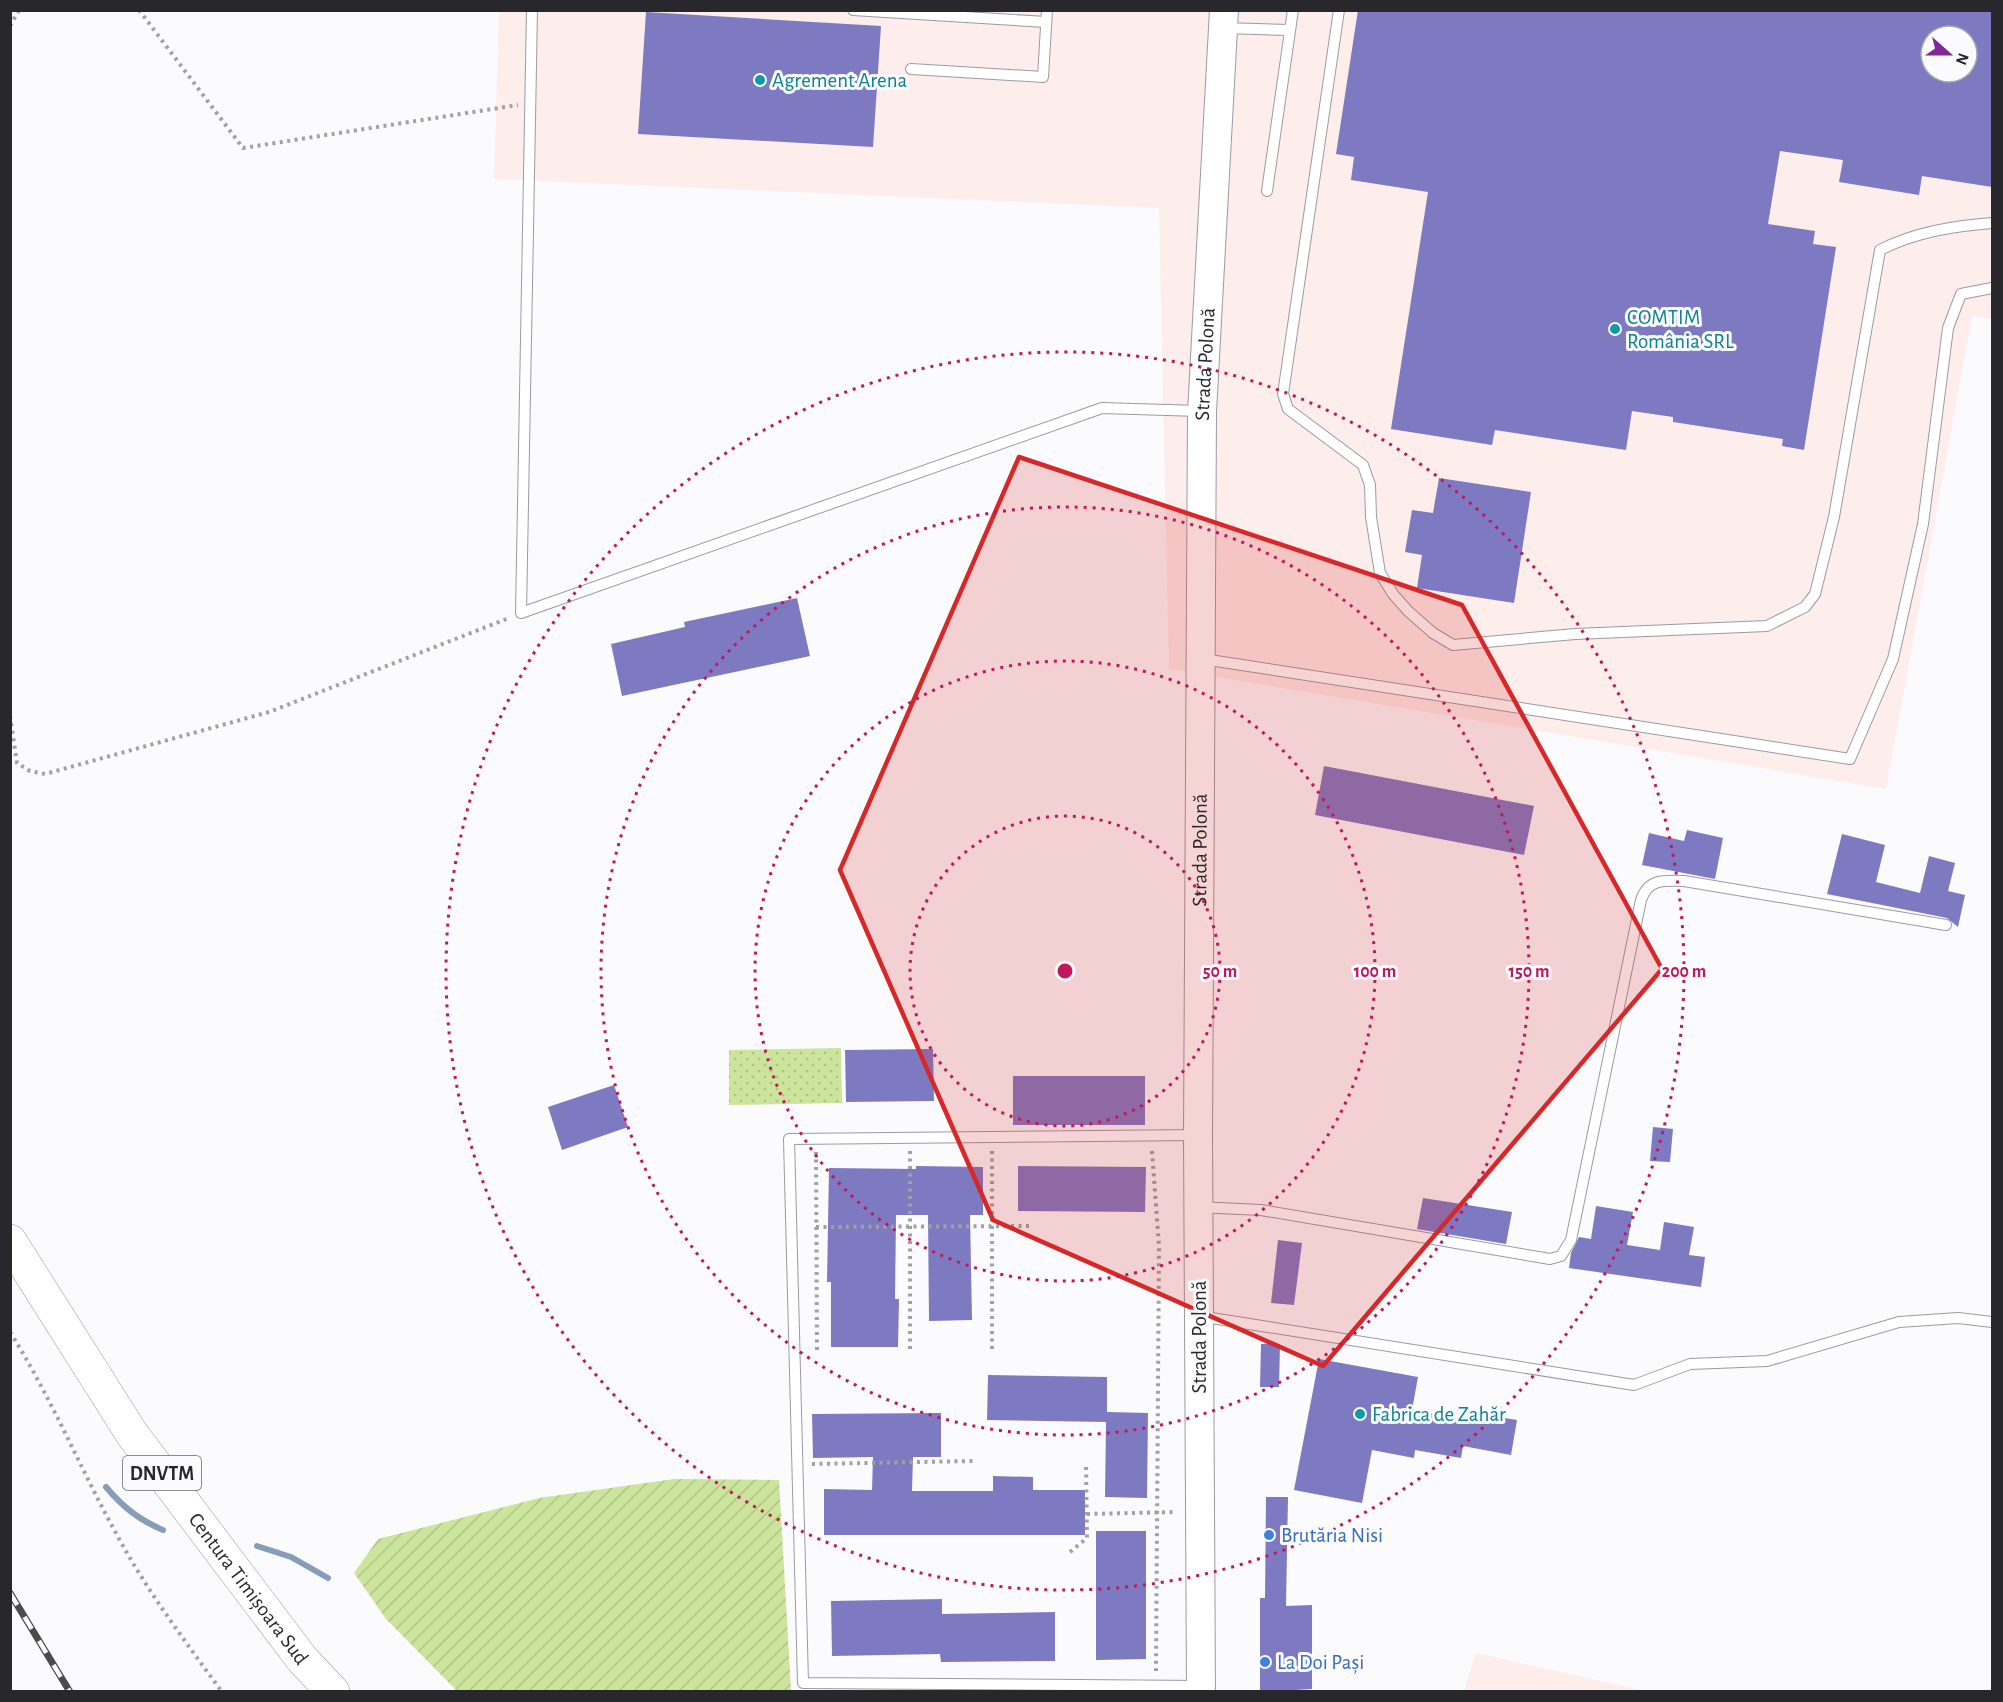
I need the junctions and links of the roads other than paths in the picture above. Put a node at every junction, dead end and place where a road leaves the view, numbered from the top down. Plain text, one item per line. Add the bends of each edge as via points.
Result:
1 (532, 10) edge
2 (853, 10) edge
3 (1293, 10) edge
4 (1339, 10) edge
5 (1047, 16) edge
6 (1223, 19) edge
7 (1290, 30) junction
8 (910, 69) dead end
9 (1267, 191) dead end
10 (1992, 223) edge
11 (1992, 288) edge
12 (1202, 412) junction
13 (1199, 658) junction
14 (1946, 925) dead end
15 (1198, 1136) junction
16 (1198, 1207) junction
17 (10, 1241) edge
18 (1199, 1316) junction
19 (1992, 1322) edge
20 (1200, 1689) edge
21 (333, 1692) edge

1 - 12 lane via 521,614 1102,408
2 - 5 lane
3 - 7 lane
4 - 10 lane via 1283,394 1288,409 1363,465 1370,485 1380,573 1408,611 1454,645 1575,634 1767,626 1806,608 1815,594 1834,517 1880,250 1951,226
5 - 8 lane via 1043,77
6 - 7 lane
6 - 12 main road, Strada Polonă
7 - 9 lane
11 - 13 lane via 1961,294 1948,328 1923,524 1893,659 1850,759
12 - 13 main road, Strada Polonă
13 - 15 main road, Strada Polonă
14 - 16 lane via 1684,881 1659,880 1650,885 1641,900 1571,1240 1561,1256 1550,1259 1261,1210
15 - 16 main road, Strada Polonă
15 - 20 lane via 789,1139 803,1683 1156,1685
16 - 18 main road, Strada Polonă
17 - 21 main road, Centura Timișoara Sud / DNVTM via 132,1434 302,1659
18 - 19 lane via 1634,1385 1690,1364 1767,1361 1899,1322 1958,1318
18 - 20 main road, Strada Polonă

